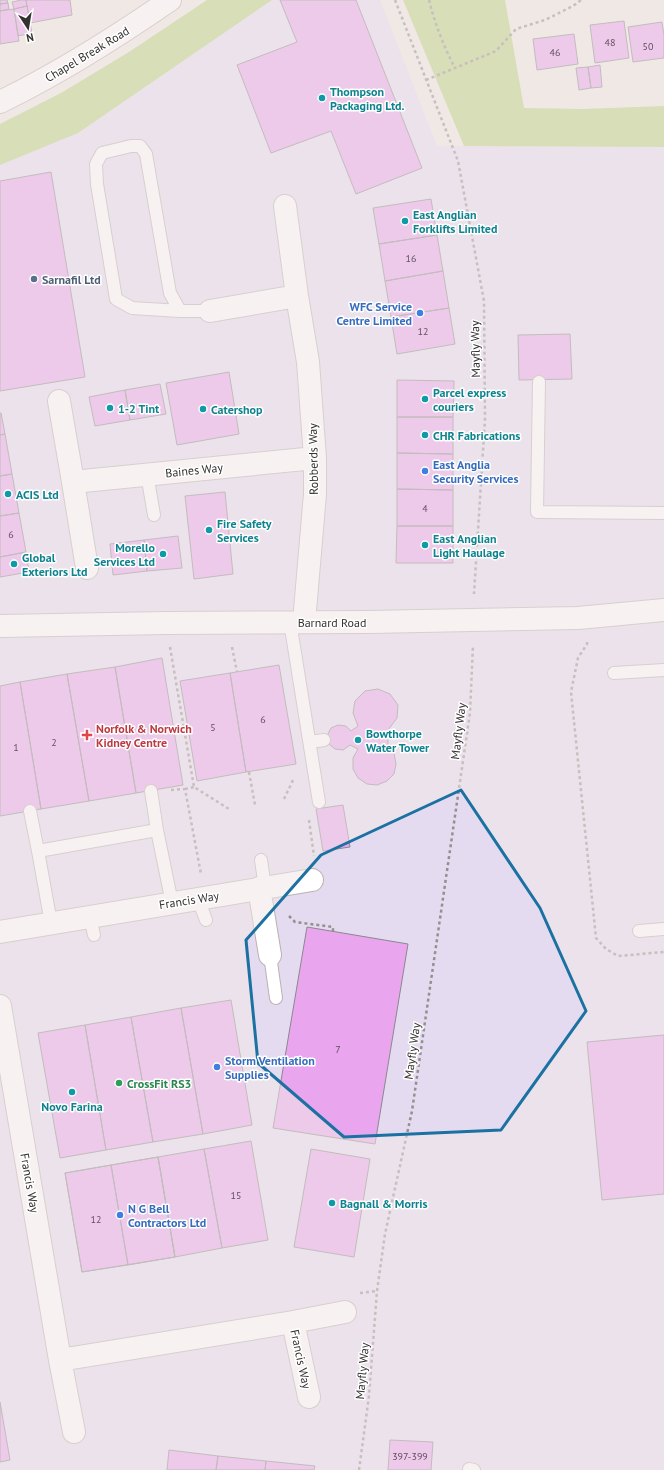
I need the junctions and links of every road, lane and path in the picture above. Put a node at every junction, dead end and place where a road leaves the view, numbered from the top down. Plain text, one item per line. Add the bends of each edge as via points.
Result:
1 (170, 0) edge
2 (395, 0) edge
3 (429, 0) edge
4 (581, 0) edge
5 (455, 68) junction
6 (426, 80) junction
7 (0, 102) edge
8 (285, 206) dead end
9 (297, 296) junction
10 (180, 311) junction
11 (210, 311) joint
12 (539, 382) dead end
13 (59, 401) dead end
14 (315, 458) junction
15 (147, 474) junction
16 (73, 482) junction
17 (664, 513) edge
18 (154, 515) dead end
19 (87, 568) dead end
20 (664, 610) edge
21 (588, 618) junction
22 (473, 620) junction
23 (297, 622) junction
24 (166, 623) junction
25 (0, 626) edge
26 (236, 667) dead end
27 (664, 670) edge
28 (240, 672) dead end
29 (614, 673) dead end
30 (324, 740) dead end
31 (310, 742) junction
32 (249, 772) dead end
33 (294, 778) dead end
34 (194, 787) junction
35 (169, 789) dead end
36 (185, 789) junction
37 (150, 790) dead end
38 (284, 799) dead end
39 (320, 802) dead end
40 (255, 805) dead end
41 (228, 809) dead end
42 (30, 811) dead end
43 (157, 830) junction
44 (38, 851) junction
45 (261, 860) dead end
46 (315, 879) dead end
47 (262, 888) junction
48 (202, 898) junction
49 (172, 903) junction
50 (206, 920) dead end
51 (51, 923) junction
52 (664, 928) edge
53 (639, 931) dead end
54 (0, 932) edge
55 (333, 932) dead end
56 (664, 952) edge
57 (270, 955) joint
58 (276, 998) dead end
59 (0, 1006) edge
60 (345, 1312) dead end
61 (293, 1322) junction
62 (60, 1360) junction
63 (308, 1397) dead end
64 (74, 1432) dead end
65 (359, 1470) edge
66 (469, 1470) edge
67 (474, 1470) edge

1 - 7 street, Chapel Break Road via 74,62
2 - 6 path, Mayfly Way
3 - 5 path
4 - 5 path via 545,20 516,29 496,52
5 - 6 path
6 - 22 path, Mayfly Way via 458,161 484,301 485,419
8 - 9 street, Robberds Way
9 - 11 street
9 - 14 street, Robberds Way via 308,362
10 - 10 lane via 170,293 146,154 140,146 102,153 96,164 97,184 116,299 132,308
10 - 11 lane
12 - 17 lane via 537,512
13 - 16 street
14 - 15 street, Baines Way
14 - 23 street, Robberds Way via 315,494
15 - 16 street, Baines Way
15 - 18 lane
16 - 19 street
20 - 21 street, Barnard Road
21 - 22 street, Barnard Road
21 - 56 path via 587,644 578,658 571,692 596,938 606,949 618,956
22 - 23 street, Barnard Road
22 - 65 path, Mayfly Way via 474,656 470,712 412,1110 384,1234 369,1396
23 - 24 street, Barnard Road
23 - 31 lane
24 - 25 street, Barnard Road
24 - 34 path
26 - 28 path
27 - 29 lane
30 - 31 lane
31 - 39 lane
32 - 40 path
33 - 38 path
34 - 36 path
34 - 41 path
35 - 36 path
36 - 48 path
37 - 43 lane
42 - 44 lane
43 - 44 lane
43 - 49 lane
44 - 51 lane
45 - 47 lane
46 - 47 street, Francis Way
47 - 48 street, Francis Way
47 - 55 path via 295,922 333,927
47 - 57 street
48 - 49 street, Francis Way
48 - 50 lane
49 - 51 street, Francis Way via 92,926
51 - 54 street, Francis Way
52 - 53 lane
57 - 58 lane
59 - 62 street, Francis Way
60 - 61 street, Francis Way
61 - 62 street, Francis Way
61 - 63 street, Francis Way
62 - 64 street, Francis Way
66 - 67 lane

